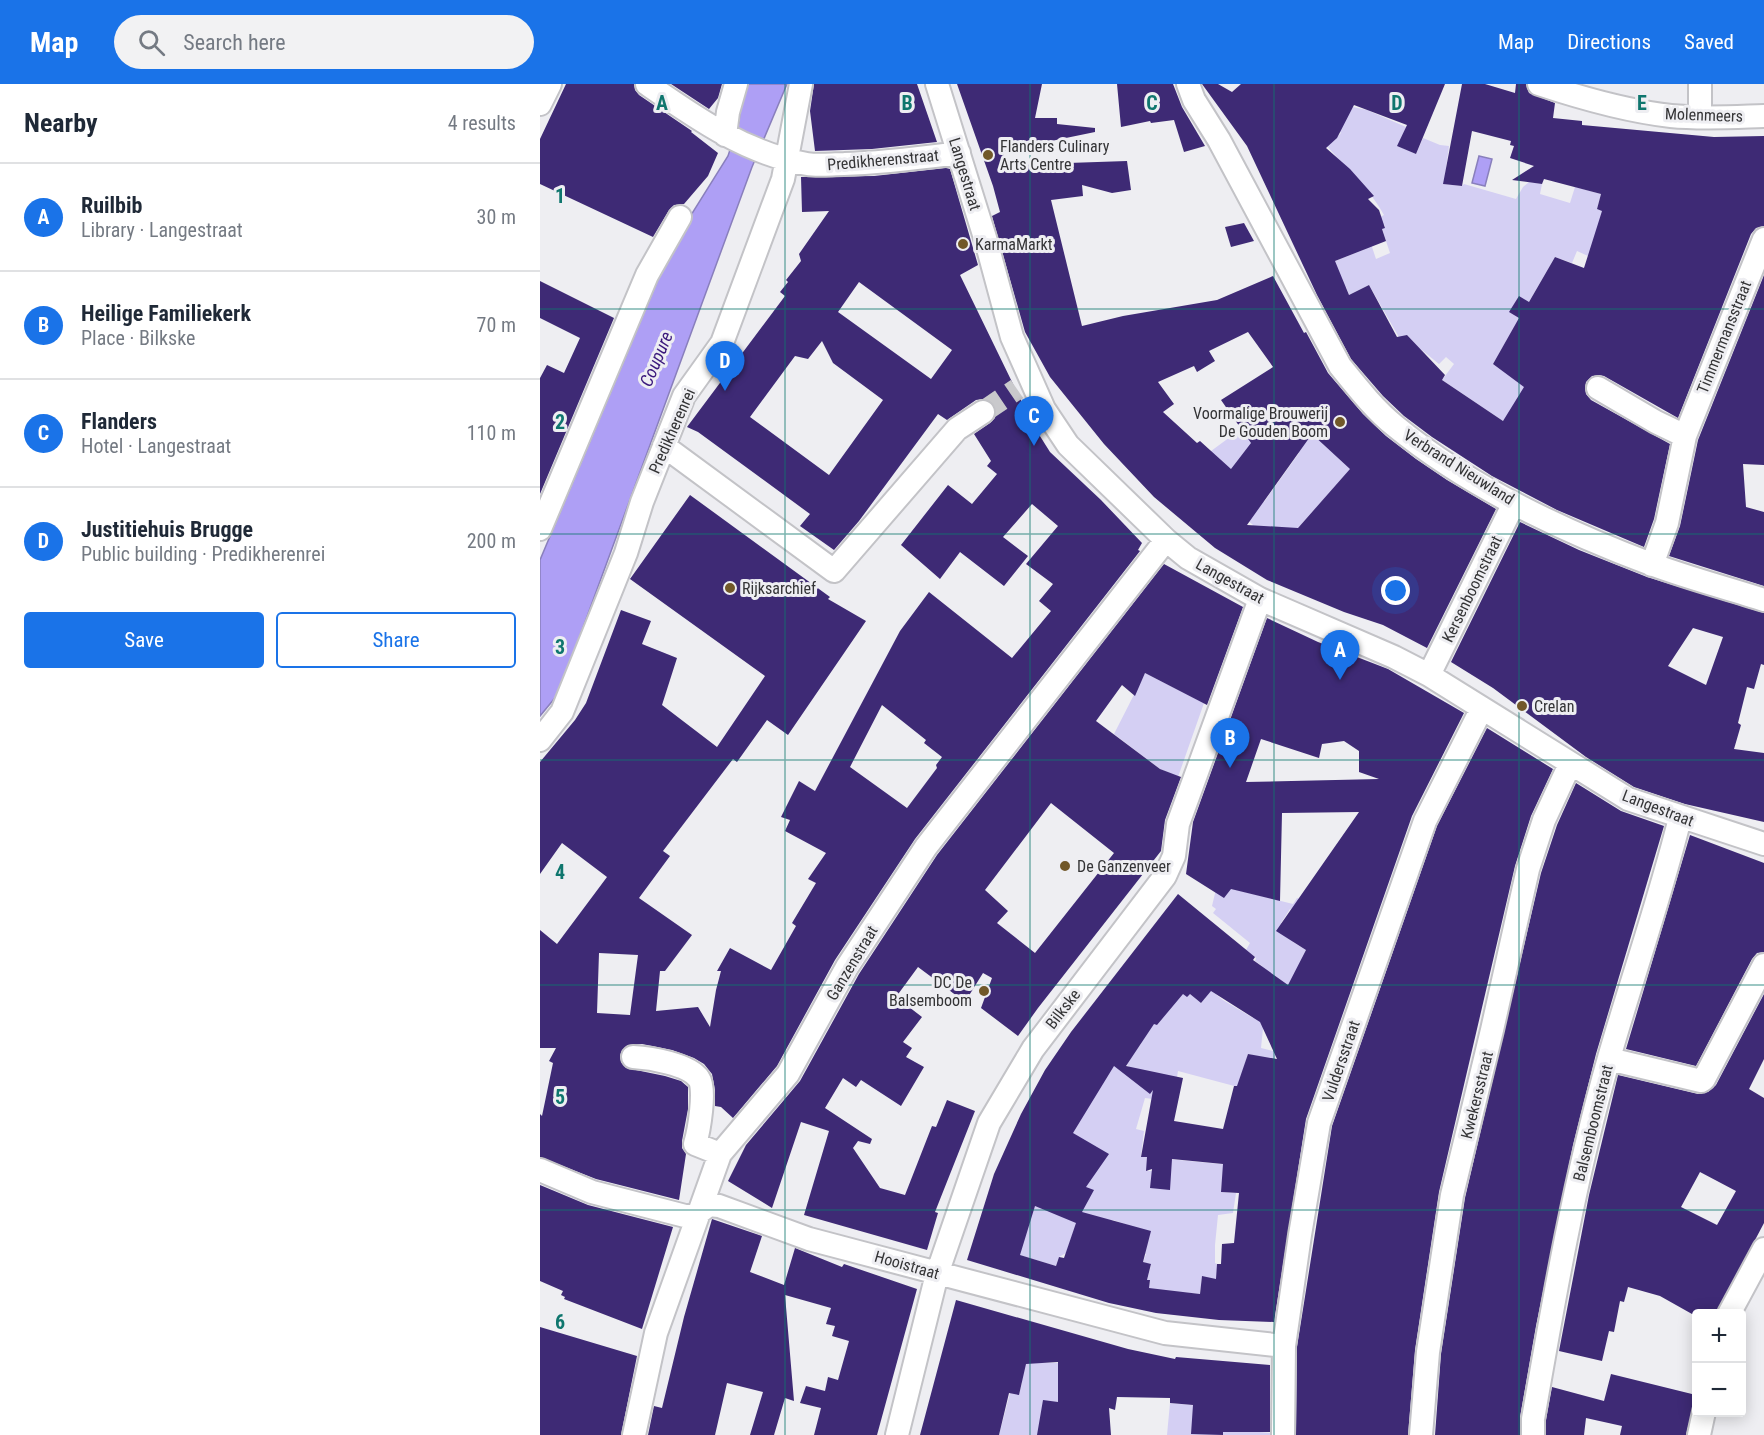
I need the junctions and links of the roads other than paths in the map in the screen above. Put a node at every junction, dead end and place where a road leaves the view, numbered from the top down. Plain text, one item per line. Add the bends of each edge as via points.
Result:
1 (550, 84) edge
2 (647, 84) edge
3 (736, 84) edge
4 (801, 84) edge
5 (937, 84) edge
6 (1188, 84) edge
7 (1539, 84) edge
8 (1700, 84) edge
9 (540, 104) edge
10 (1700, 116) junction
11 (1764, 116) edge
12 (729, 137) junction
13 (959, 153) junction
14 (788, 160) junction
15 (680, 217) dead end
16 (1764, 239) edge
17 (1598, 388) dead end
18 (983, 412) tunnel mouth
19 (1685, 436) junction
20 (664, 446) junction
21 (1514, 503) junction
22 (540, 529) edge
23 (1166, 540) junction
24 (1652, 565) junction
25 (1260, 599) junction
26 (1764, 600) edge
27 (1429, 675) junction
28 (1482, 708) junction
29 (540, 740) edge
30 (1570, 764) junction
31 (1680, 818) junction
32 (1764, 844) edge
33 (1764, 964) edge
34 (633, 1057) dead end
35 (1609, 1059) junction
36 (720, 1154) junction
37 (540, 1170) edge
38 (698, 1213) junction
39 (1764, 1249) edge
40 (937, 1274) junction
41 (1732, 1309) edge
42 (1284, 1346) junction
43 (1703, 1417) edge
44 (634, 1435) edge
45 (897, 1435) edge
46 (1282, 1435) edge
47 (1420, 1435) edge
48 (1533, 1435) edge
49 (1699, 1435) edge

1 - 9 street
2 - 12 street, Predikherenstraat
3 - 12 street via 728,112
4 - 14 street, Predikherenrei
5 - 13 street, Langestraat
6 - 21 street, Verbrand Nieuwland via 1316,326 1360,392 1395,426 1457,470
7 - 10 street, Molenmeers via 1589,101 1670,116
8 - 10 street
10 - 11 street, Molenmeers
12 - 14 street, Predikherenstraat
13 - 14 street, Predikherenstraat via 877,163 809,165
13 - 23 street, Langestraat via 1023,385 1068,445
14 - 20 street, Predikherenrei via 722,343 684,396
15 - 22 street via 647,275
16 - 19 street, Timmermansstraat
17 - 19 street
18 - 20 street via 957,429 834,571
19 - 24 street, Timmermansstraat via 1667,523
20 - 29 street, Predikherenrei via 562,712
21 - 24 street, Verbrand Nieuwland
21 - 27 street, Kersenboomstraat
23 - 25 street, Langestraat via 1188,558
23 - 36 street, Ganzenstraat via 926,847 847,967 788,1074
24 - 26 street, Verbrand Nieuwland
25 - 27 street, Langestraat
25 - 40 street, Bilkske via 1178,824 1174,856 1165,876 1033,1049 989,1123
27 - 28 street, Langestraat
28 - 30 street, Langestraat
28 - 42 street, Vuldersstraat via 1425,821 1319,1123
30 - 31 street, Langestraat via 1628,799
30 - 47 street, Kwekersstraat via 1544,820 1528,869 1452,1195 1428,1352
31 - 32 street, Langestraat
31 - 35 street, Balsemboomstraat
33 - 35 street via 1701,1081
34 - 36 street via 649,1058 694,1073 701,1081 702,1096 695,1144
35 - 48 street, Balsemboomstraat via 1579,1178 1550,1320
36 - 38 street, Ganzenstraat
37 - 38 street, Hooistraat via 592,1192 689,1216
38 - 40 street, Hooistraat via 709,1205 719,1206 809,1239
38 - 44 street, Ganzenstraat via 656,1333
39 - 41 street
40 - 42 street, Hooistraat via 1165,1333
40 - 45 street, Bilkske
42 - 46 street, Vuldersstraat
43 - 49 street

